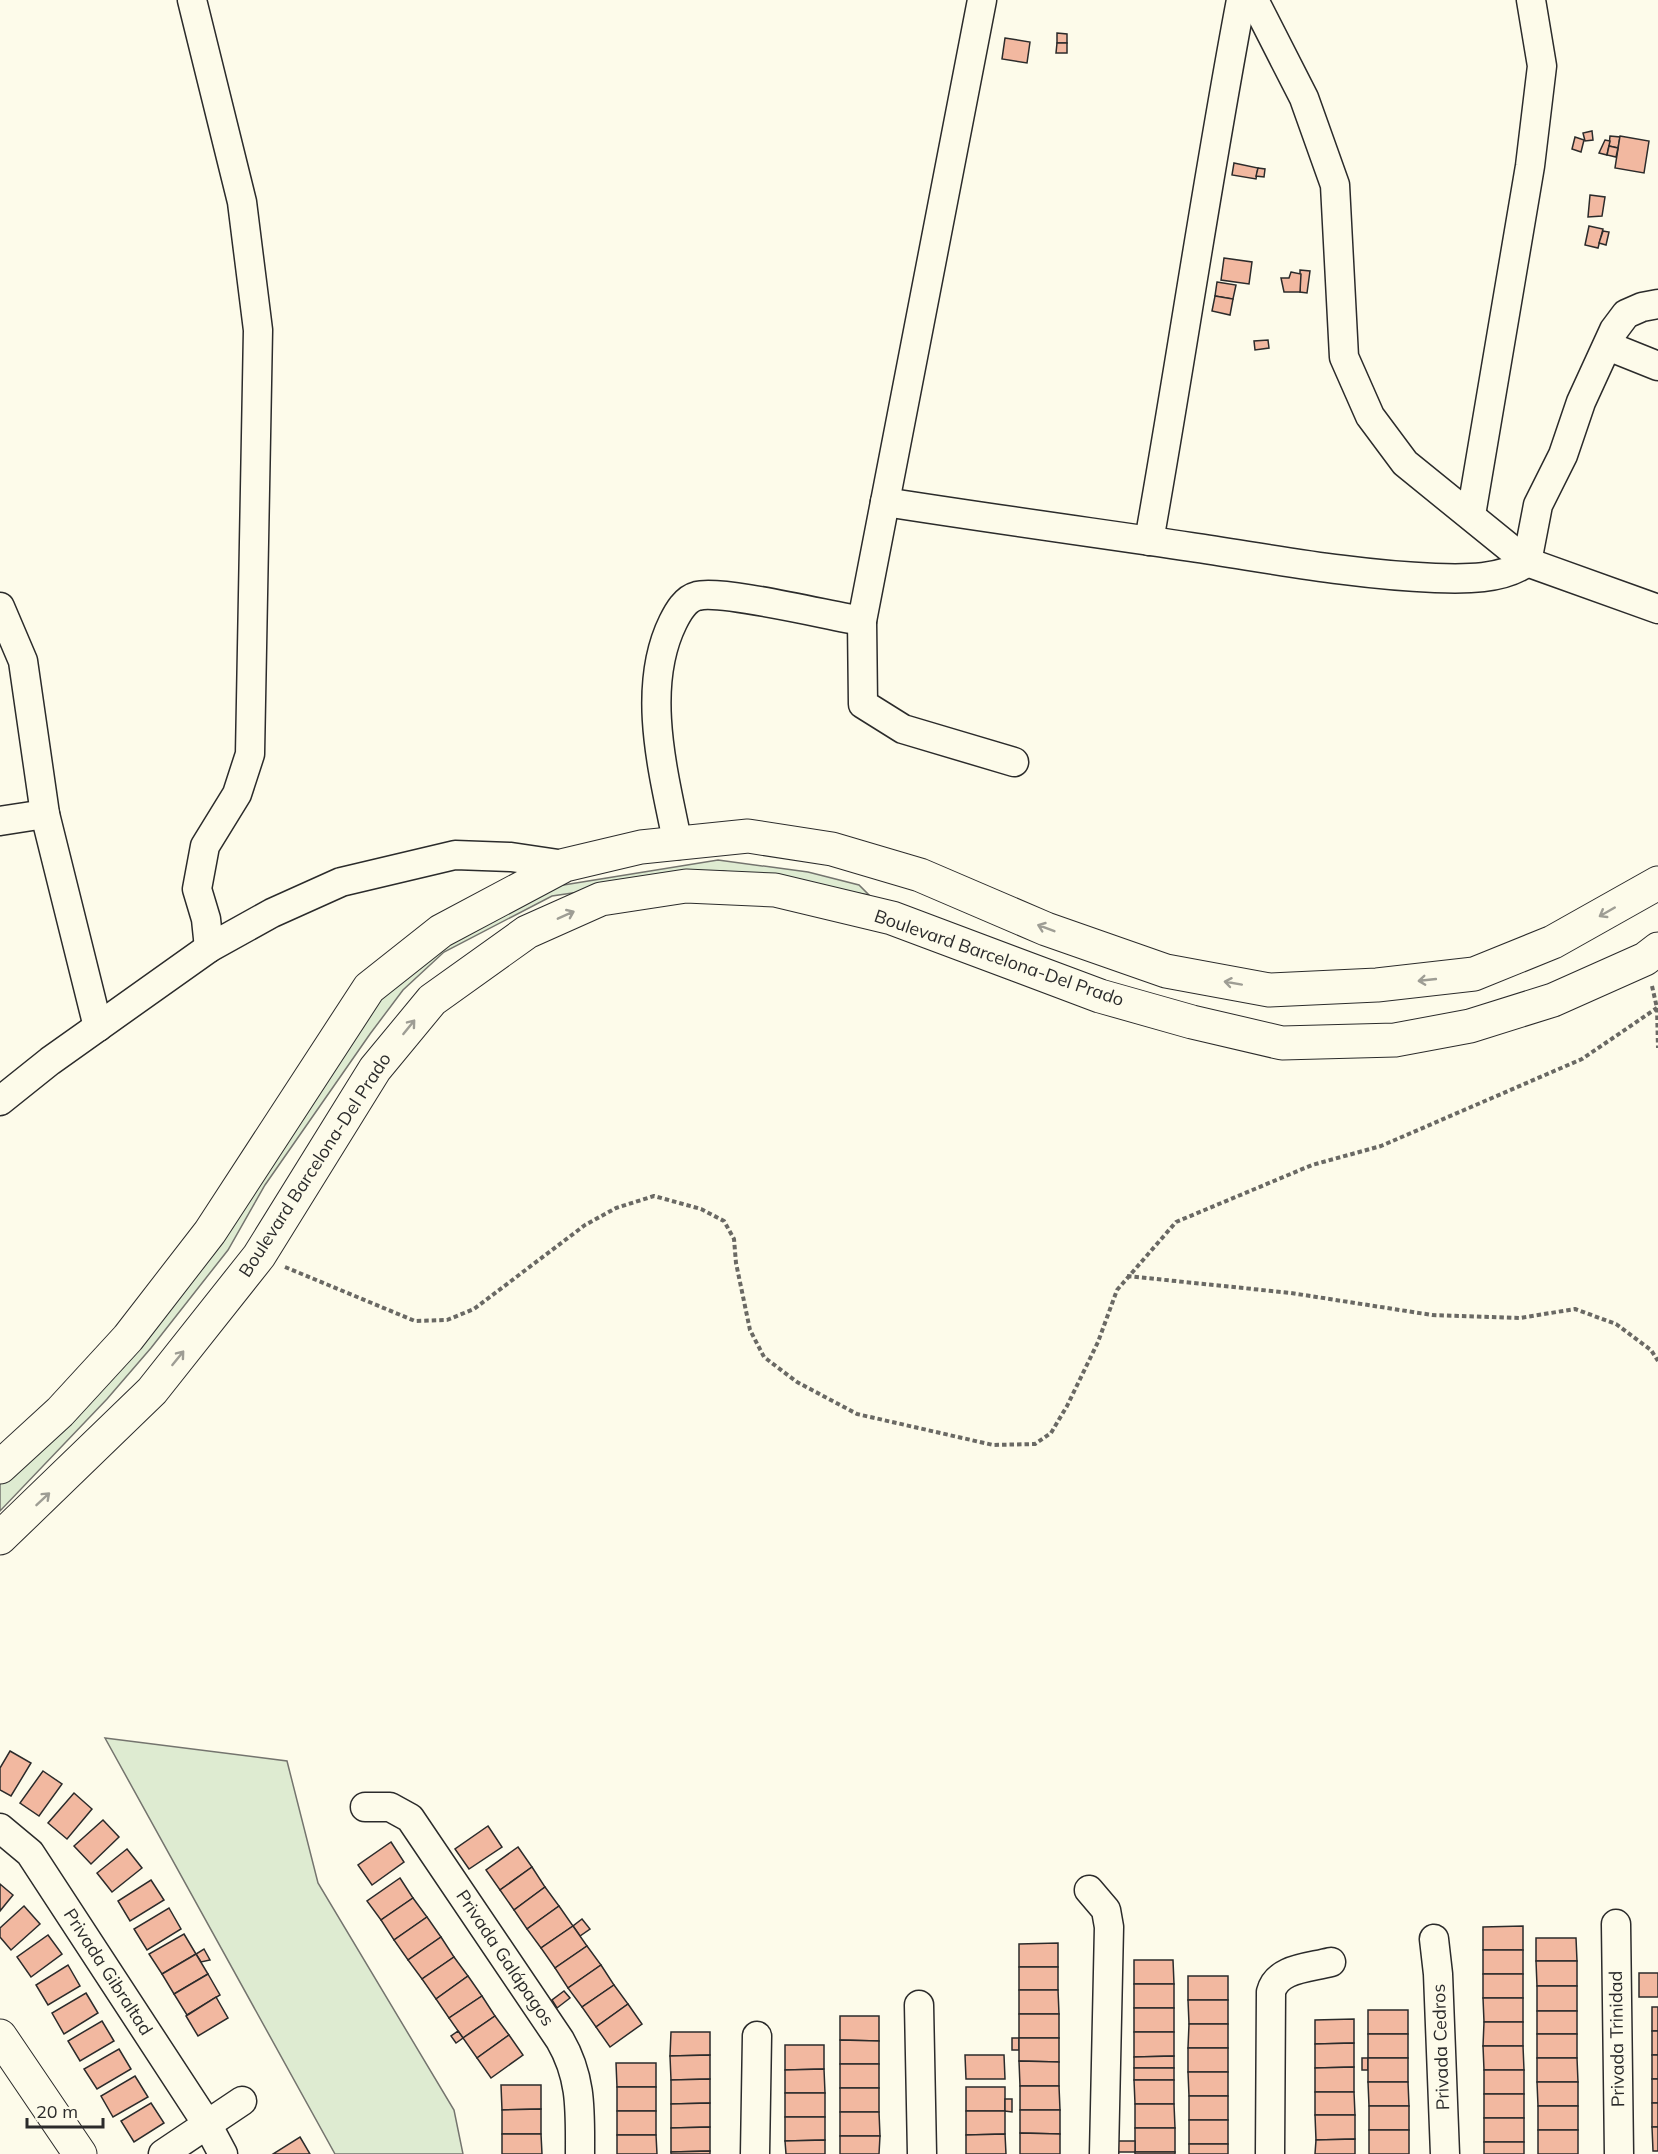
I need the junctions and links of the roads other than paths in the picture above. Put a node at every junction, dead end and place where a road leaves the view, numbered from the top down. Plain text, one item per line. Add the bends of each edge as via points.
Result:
1 (192, 0) edge
2 (982, 0) edge
3 (1241, 0) edge
4 (1254, 0) edge
5 (1532, 0) edge
6 (1658, 304) edge
7 (1608, 346) junction
8 (1658, 366) edge
9 (885, 502) junction
10 (1471, 514) junction
11 (1149, 541) junction
12 (1527, 562) junction
13 (0, 607) edge
14 (1658, 609) edge
15 (862, 621) junction
16 (1014, 762) dead end
17 (45, 814) junction
18 (0, 821) edge
19 (678, 845) junction
20 (565, 865) junction
21 (920, 875) junction
22 (1658, 883) edge
23 (892, 918) junction
24 (209, 948) junction
25 (1652, 954) edge
26 (98, 1027) junction
27 (0, 1101) edge
28 (0, 1467) edge
29 (0, 1539) edge
30 (364, 1808) dead end
31 (0, 1828) edge
32 (1089, 1890) dead end
33 (1616, 1924) dead end
34 (1434, 1940) dead end
35 (1331, 1962) dead end
36 (919, 2005) dead end
37 (0, 2036) edge
38 (757, 2036) dead end
39 (242, 2101) dead end
40 (207, 2124) junction
41 (70, 2150) edge
42 (163, 2154) edge
43 (223, 2154) edge
44 (580, 2154) edge
45 (755, 2154) edge
46 (922, 2154) edge
47 (1104, 2154) edge
48 (1270, 2154) edge
49 (1445, 2154) edge
50 (1619, 2154) edge

1 - 24 street via 242,202 258,330 250,754 237,794 205,846 197,889
2 - 9 street
3 - 11 street
4 - 10 street via 1304,98 1335,185 1344,357 1370,416 1405,463
5 - 10 street via 1542,66 1532,155
6 - 7 street via 1626,315
7 - 8 street
7 - 12 street via 1538,505
9 - 11 street
9 - 15 street
10 - 12 street
11 - 12 street via 1434,578 1516,571
12 - 14 street
13 - 17 street via 23,662
15 - 16 street via 863,704 903,729
15 - 19 street via 723,595 696,596 683,604 665,638 656,704
17 - 18 street
17 - 26 street
19 - 20 main road via 642,847
19 - 21 main road via 748,836 832,849
20 - 24 street via 511,857 455,855 341,882 272,913
20 - 28 main road via 441,931 369,988 210,1232 128,1338 60,1412
22 -> 21 main road via 1553,942 1474,974 1377,985 1269,990 1166,971 1047,929
21 - 23 main road
23 - 25 main road, Boulevard Barcelona-Del Prado via 1100,996 1282,1043 1395,1040 1470,1026 1553,1000
29 -> 23 main road, Boulevard Barcelona-Del Prado via 152,1391 259,1256 375,1070 432,1000 527,932 601,899 686,886 775,890
24 - 26 street
26 - 27 street
30 - 44 street, Privada Galápagos via 390,1807 410,1818 560,2040 573,2061 577,2079
31 - 40 street, Privada Gibraltad via 30,1853
32 - 47 street via 1106,1910 1109,1927
33 - 50 street, Privada Trinidad
34 - 49 street, Privada Cedros
35 - 48 street via 1282,1974 1274,1980
36 - 46 street
37 - 41 main road
38 - 45 street
39 - 40 street
40 - 42 street
40 - 43 street, Privada Gibraltad

